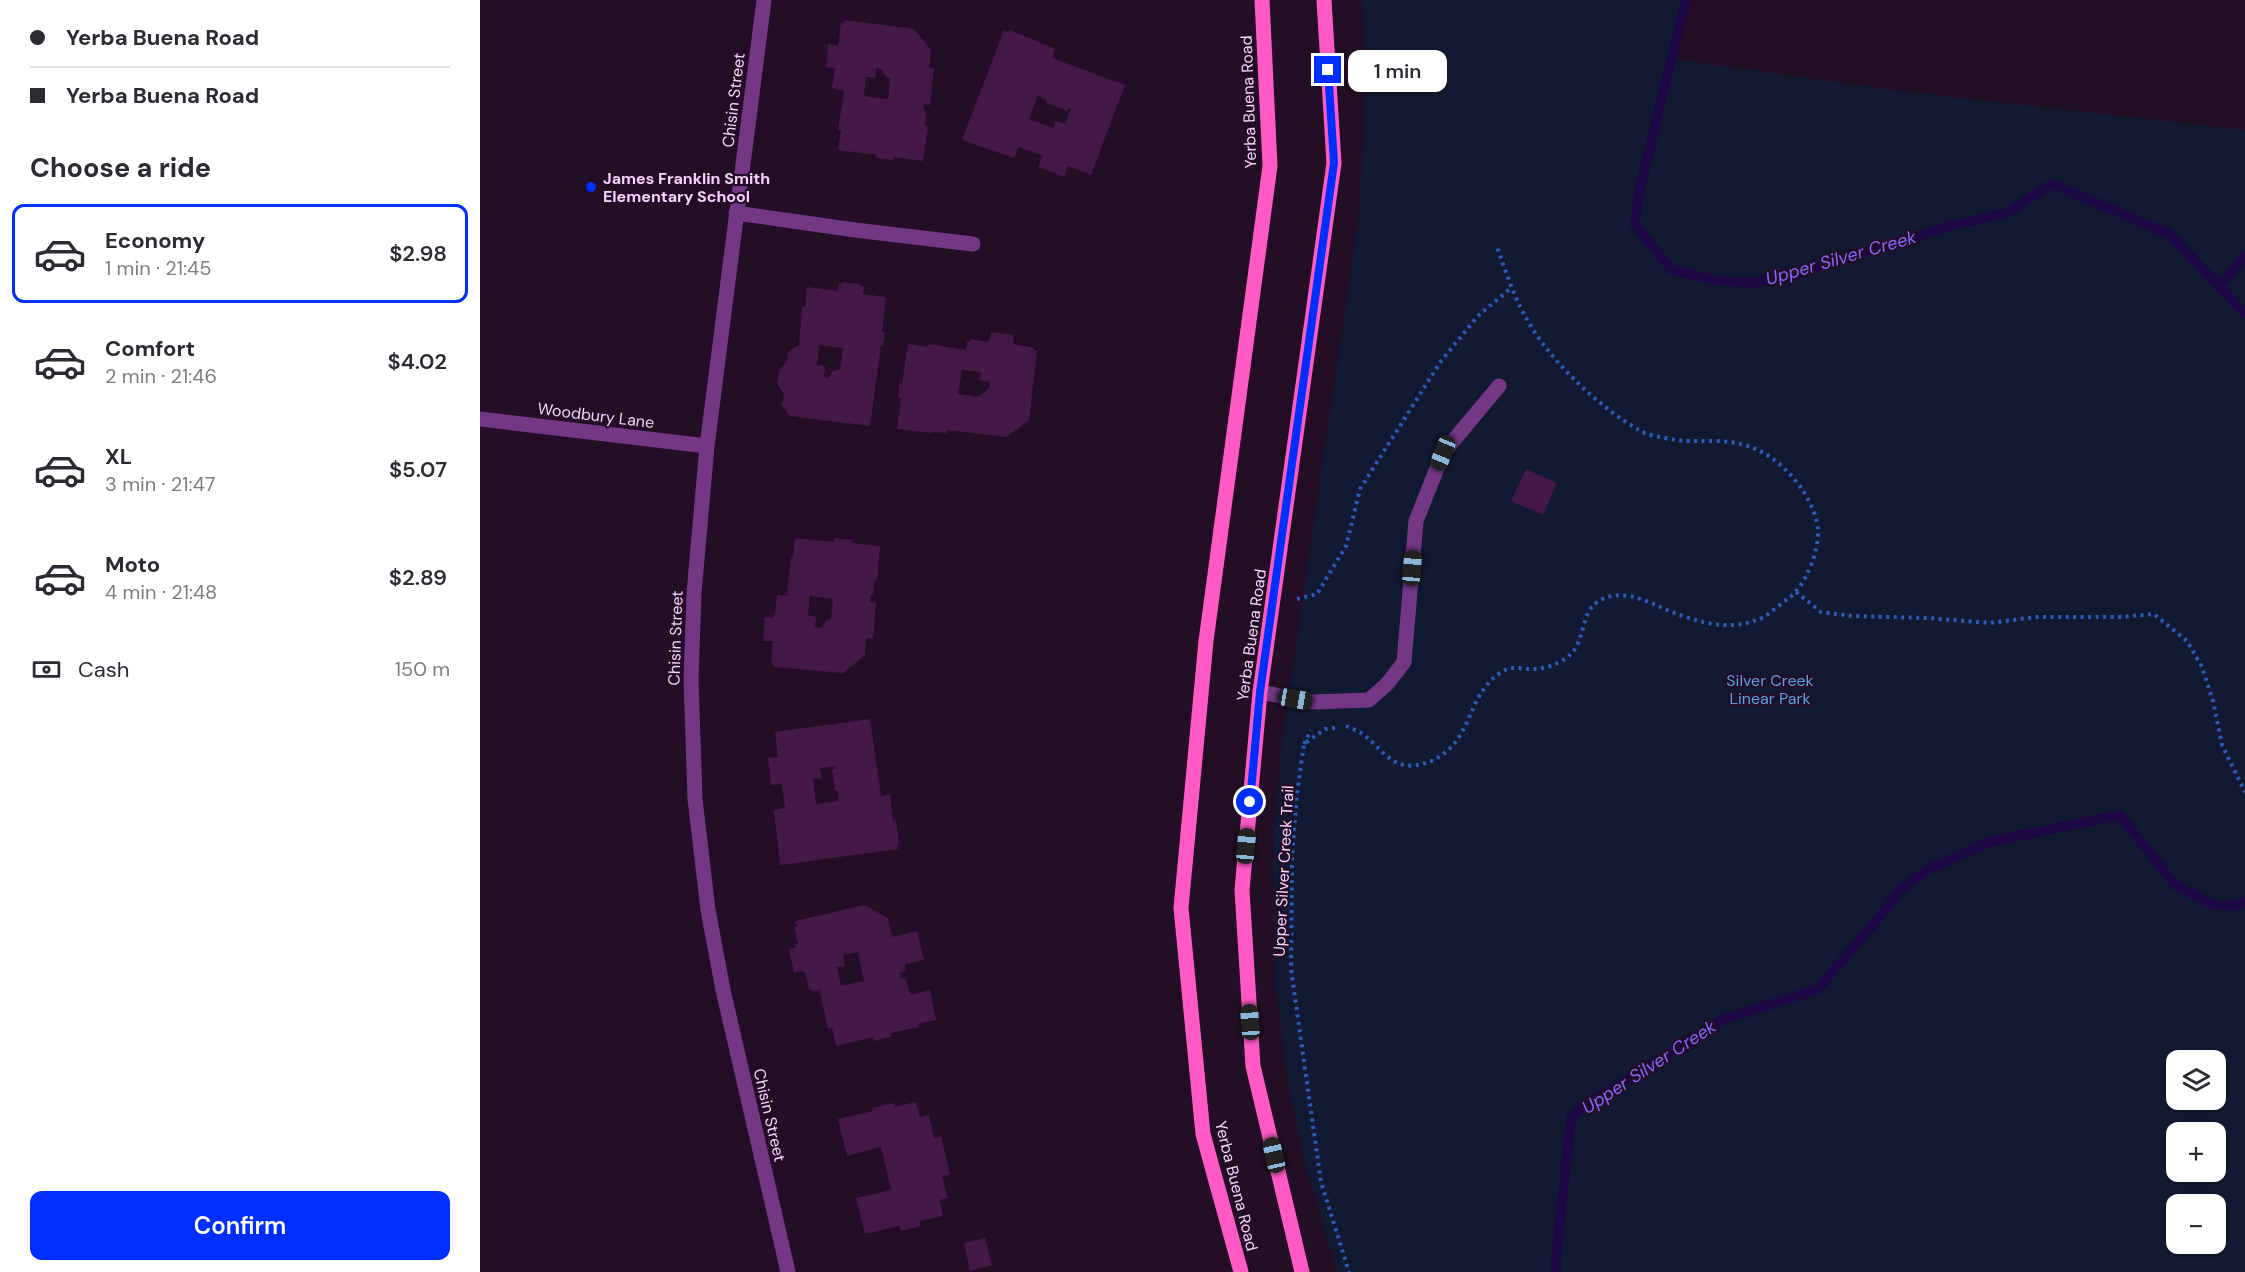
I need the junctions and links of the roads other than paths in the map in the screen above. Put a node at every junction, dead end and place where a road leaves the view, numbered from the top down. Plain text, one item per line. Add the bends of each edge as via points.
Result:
1 (764, 0) edge
2 (1262, 0) edge
3 (1324, 0) edge
4 (736, 213) junction
5 (973, 244) dead end
6 (1499, 386) dead end
7 (480, 419) edge
8 (708, 446) junction
9 (1260, 692) junction
10 (788, 1272) edge
11 (1241, 1272) edge
12 (1302, 1272) edge

1 - 4 street, Chisin Street
2 - 11 main road, Yerba Buena Road via 1270,166 1206,641 1181,908 1203,1134
3 - 9 main road, Yerba Buena Road via 1334,163
4 - 5 street
4 - 8 street, Chisin Street
6 - 9 street via 1443,453 1416,521 1404,662 1387,684 1369,700 1313,702
7 - 8 street, Woodbury Lane
8 - 10 street, Chisin Street via 693,604 695,798 708,910 723,990
9 - 12 main road, Yerba Buena Road via 1242,890 1253,1066

